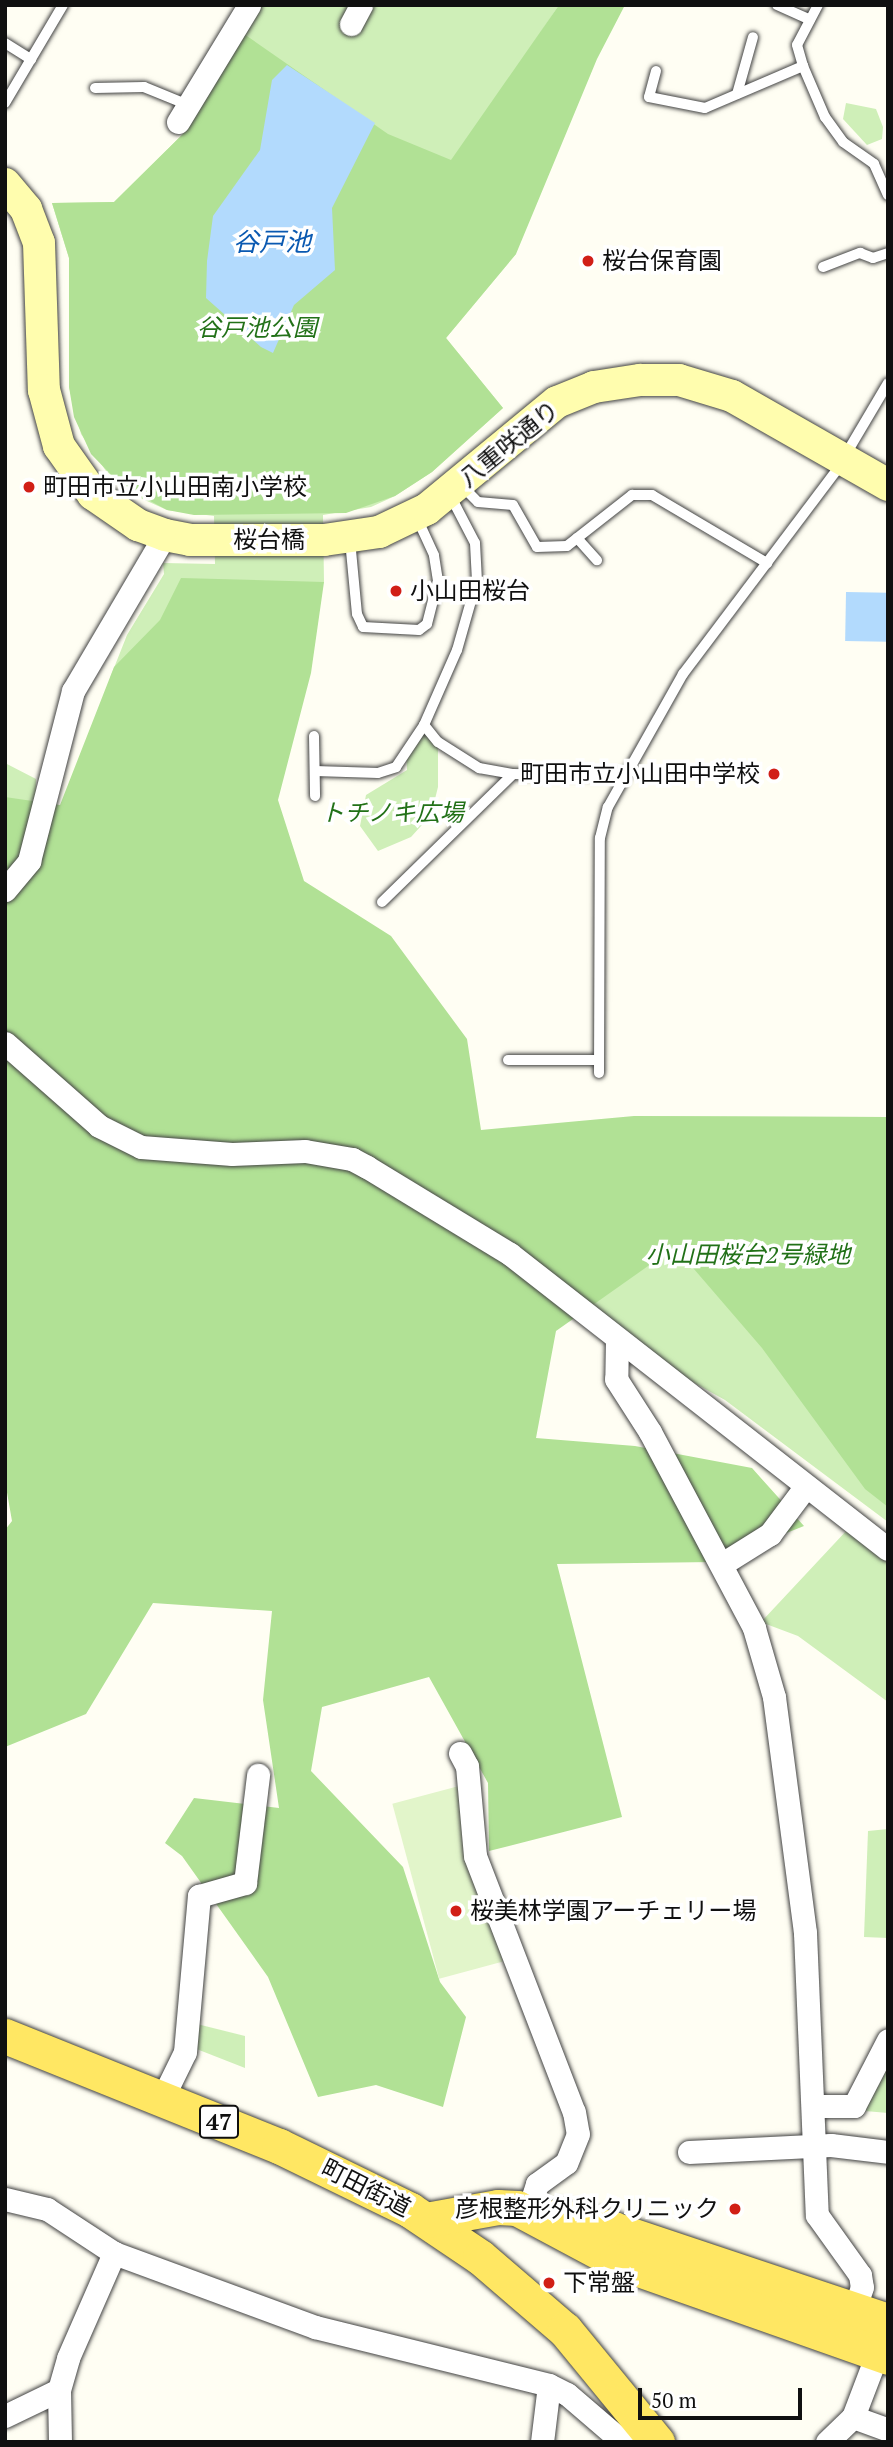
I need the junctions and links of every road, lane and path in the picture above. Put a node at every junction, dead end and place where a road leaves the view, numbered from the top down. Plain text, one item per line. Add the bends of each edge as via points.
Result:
1 (63, 5) edge
2 (249, 5) edge
3 (777, 5) edge
4 (818, 5) edge
5 (810, 20) junction
6 (753, 37) dead end
7 (5, 43) edge
8 (31, 59) junction
9 (803, 66) junction
10 (656, 71) dead end
11 (95, 88) dead end
12 (737, 94) junction
13 (5, 103) edge
14 (183, 113) joint
15 (5, 184) edge
16 (888, 195) edge
17 (888, 253) edge
18 (823, 267) dead end
19 (888, 383) edge
20 (844, 460) junction
21 (888, 485) edge
22 (454, 488) junction
23 (416, 516) junction
24 (165, 535) junction
25 (577, 538) junction
26 (337, 540) junction
27 (597, 560) dead end
28 (767, 563) junction
29 (424, 725) junction
30 (314, 737) dead end
31 (315, 771) junction
32 (513, 774) junction
33 (626, 775) junction
34 (315, 796) dead end
35 (5, 890) edge
36 (382, 902) dead end
37 (6, 1045) edge
38 (508, 1060) dead end
39 (598, 1060) junction
40 (598, 1073) dead end
41 (617, 1340) junction
42 (806, 1486) junction
43 (888, 1549) edge
44 (722, 1564) junction
45 (460, 1753) dead end
46 (258, 1775) dead end
47 (5, 2036) edge
48 (888, 2040) edge
49 (162, 2099) junction
50 (813, 2106) junction
51 (814, 2146) junction
52 (689, 2152) dead end
53 (888, 2152) edge
54 (5, 2199) edge
55 (528, 2212) junction
56 (426, 2220) junction
57 (114, 2252) junction
58 (634, 2252) junction
59 (854, 2310) junction
60 (888, 2321) edge
61 (586, 2353) junction
62 (883, 2355) edge
63 (549, 2385) junction
64 (59, 2390) junction
65 (569, 2396) junction
66 (5, 2416) edge
67 (853, 2417) junction
68 (888, 2430) edge
69 (60, 2442) edge
70 (541, 2442) edge
71 (623, 2442) edge
72 (657, 2442) edge
73 (827, 2442) edge

1 - 8 lane
2 - 14 street
3 - 5 lane
4 - 5 lane
5 - 9 lane via 797,45
6 - 12 lane
7 - 8 lane
8 - 13 lane
9 - 12 lane
9 - 16 lane via 825,117 843,142 874,164
10 - 12 lane via 649,97 705,108
11 - 14 lane via 144,87
15 - 24 street via 26,209 39,243 44,390 59,446 93,495 138,525
17 - 18 lane via 873,258 859,253
19 - 20 lane
20 - 21 street, 八重咲通り
20 - 22 street, 八重咲通り via 732,396 679,380 640,380 594,387 557,402
20 - 28 lane
22 - 23 street, 八重咲通り
22 - 25 lane via 478,502 513,505 537,547 567,546
22 - 29 lane via 475,543 477,580 457,650
23 - 26 street, 八重咲通り
23 - 26 lane via 434,555 438,581 427,624 419,630 363,627
24 - 26 street, 桜台橋 via 214,540
24 - 35 street via 73,691 29,861
25 - 27 lane
25 - 28 lane via 632,495 652,495
28 - 33 lane via 683,674
29 - 31 lane via 396,767 378,772
29 - 32 lane via 438,742 479,768
30 - 31 lane
31 - 34 lane
32 - 33 lane
32 - 36 lane
33 - 39 lane via 608,807 600,838
37 - 41 street via 99,1126 141,1147 232,1154 305,1151 352,1159 510,1254
38 - 39 lane
39 - 40 lane
41 - 42 street
41 - 44 street via 616,1379
42 - 43 street
42 - 44 street via 770,1534
44 - 50 street via 754,1628 774,1697 805,1933
45 - 55 street via 467,1766 475,1856 574,2112 578,2134 566,2163 537,2184
46 - 49 street via 245,1883 199,1896 185,2052
47 - 49 main road, 町田街道 / 47
48 - 50 street via 854,2106
49 - 56 main road, 町田街道 / 47 via 342,2173
50 - 51 street
51 - 52 street
51 - 53 street
51 - 59 street via 817,2215 862,2281
54 - 57 street via 47,2209
55 - 56 main road via 498,2207
55 - 58 main road
56 - 61 main road, 町田街道 / 47 via 513,2284
57 - 63 street via 352,2338
57 - 64 street
58 - 59 main road
58 - 62 main road
59 - 60 main road
61 - 65 street
61 - 72 main road, 町田街道 / 47
62 - 67 street
63 - 65 street
63 - 70 street
64 - 66 street
64 - 69 street
65 - 71 street
67 - 68 street
67 - 73 street

